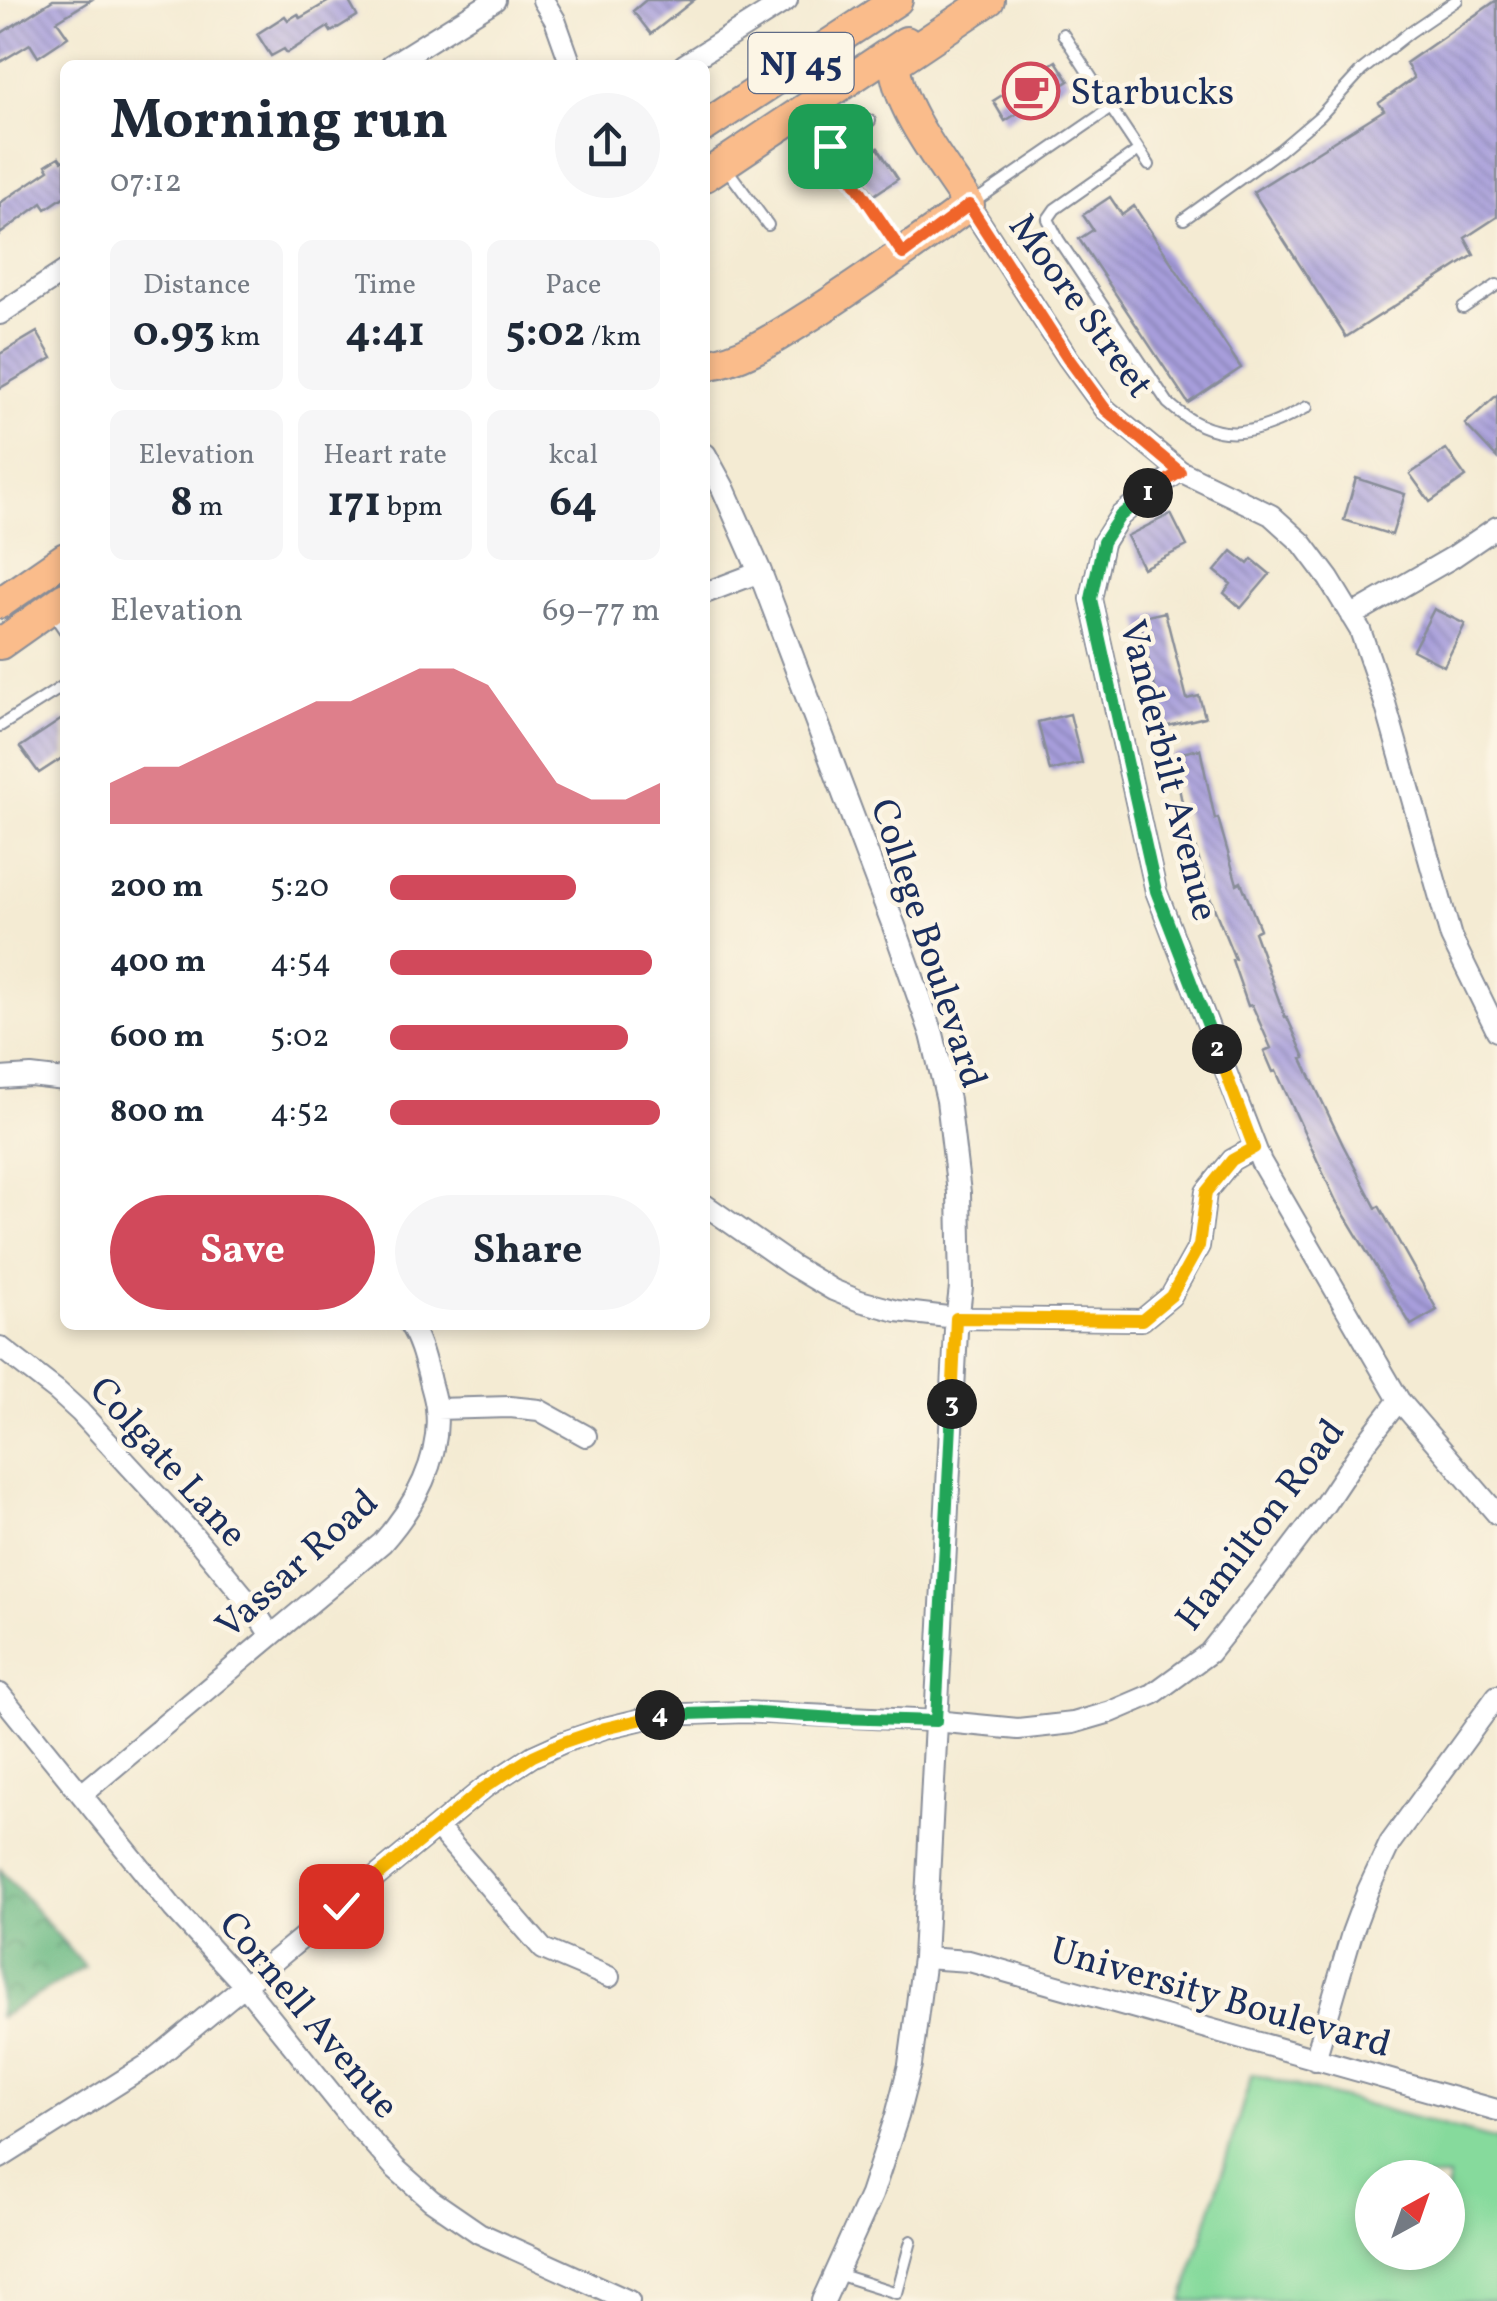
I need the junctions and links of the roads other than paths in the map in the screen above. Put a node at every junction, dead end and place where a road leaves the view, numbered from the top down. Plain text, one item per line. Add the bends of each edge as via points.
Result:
1 (495, 0) edge
2 (542, 0) edge
3 (787, 0) edge
4 (897, 0) edge
5 (971, 0) edge
6 (989, 0) edge
7 (1457, 0) edge
8 (1062, 34) dead end
9 (400, 60) edge
10 (570, 60) edge
11 (692, 60) edge
12 (906, 106) junction
13 (1111, 108) junction
14 (870, 121) dead end
15 (710, 123) edge
16 (1138, 150) junction
17 (724, 164) edge
18 (1148, 165) dead end
19 (969, 205) junction
20 (1184, 219) dead end
21 (768, 225) dead end
22 (903, 254) junction
23 (60, 275) edge
24 (1497, 286) edge
25 (1462, 308) dead end
26 (0, 314) edge
27 (710, 364) edge
28 (1307, 407) dead end
29 (710, 464) edge
30 (1180, 472) junction
31 (1497, 527) edge
32 (60, 561) edge
33 (760, 572) junction
34 (710, 591) edge
35 (0, 603) edge
36 (60, 613) edge
37 (1350, 616) junction
38 (0, 644) edge
39 (60, 688) edge
40 (0, 726) edge
41 (1497, 1031) edge
42 (0, 1078) edge
43 (60, 1079) edge
44 (1254, 1148) junction
45 (710, 1208) edge
46 (956, 1318) junction
47 (413, 1330) edge
48 (0, 1348) edge
49 (1399, 1400) junction
50 (436, 1408) junction
51 (586, 1436) dead end
52 (1497, 1514) edge
53 (271, 1636) junction
54 (0, 1694) edge
55 (1497, 1696) edge
56 (936, 1721) junction
57 (82, 1794) junction
58 (438, 1828) junction
59 (924, 1958) junction
60 (609, 1976) dead end
61 (244, 1985) junction
62 (1315, 2060) junction
63 (1497, 2110) edge
64 (0, 2158) edge
65 (912, 2241) dead end
66 (836, 2273) junction
67 (895, 2297) edge
68 (629, 2301) edge
69 (824, 2301) edge

1 - 9 street
2 - 10 street
3 - 11 street
4 - 15 main road, NJ 45
5 - 17 main road, NJ 45
6 - 12 main road via 894,63
7 - 20 lane via 1362,70 1280,150
8 - 13 lane
12 - 17 main road via 878,89 862,88
12 - 19 main road
13 - 16 lane
13 - 19 lane
14 - 22 lane via 830,146
16 - 18 lane
16 - 28 lane via 1055,209 1048,219 1058,239 1168,403 1185,418 1236,433
17 - 21 lane
19 - 22 main road
19 - 30 street, Moore Street via 1106,410
22 - 27 main road via 769,342
23 - 26 street
24 - 25 lane
29 - 33 street, College Boulevard
30 - 37 street, Moore Street via 1271,515 1302,543
30 - 44 street, Vanderbilt Avenue via 1120,516 1103,542 1091,599 1156,891
31 - 37 street
32 - 35 main road
33 - 34 street
33 - 46 street, College Boulevard via 932,1034 960,1193
36 - 38 main road
37 - 41 street, Moore Street via 1385,703 1451,936
39 - 40 lane
42 - 43 street
44 - 46 street via 1232,1160 1206,1192 1199,1246 1171,1296 1142,1320
44 - 49 street, Vanderbilt Avenue
45 - 46 street via 833,1290 897,1311
46 - 56 street, College Boulevard
47 - 50 street, Vassar Road
48 - 53 street, Colgate Lane via 80,1412 193,1535
49 - 52 street, Vanderbilt Avenue
49 - 56 street, Hamilton Road via 1268,1579 1209,1653 1183,1674 1154,1694 1073,1723 1018,1729
50 - 51 street via 539,1410
50 - 53 street, Vassar Road via 431,1463 398,1525
53 - 57 street, Vassar Road
54 - 57 street, Cornell Avenue
55 - 62 street via 1390,1844 1352,1932
56 - 58 street, Hamilton Road via 659,1715 533,1756
56 - 59 street, College Boulevard
57 - 61 street, Cornell Avenue
58 - 60 street via 542,1949
58 - 61 street, Hamilton Road
59 - 62 street, University Boulevard via 969,1962
59 - 66 street, College Boulevard via 898,2116
61 - 64 street, Hamilton Road via 149,2064
61 - 68 street, Cornell Avenue via 356,2124 431,2200 479,2233
62 - 63 street, University Boulevard
65 - 67 lane
66 - 67 lane
66 - 69 street, College Boulevard

